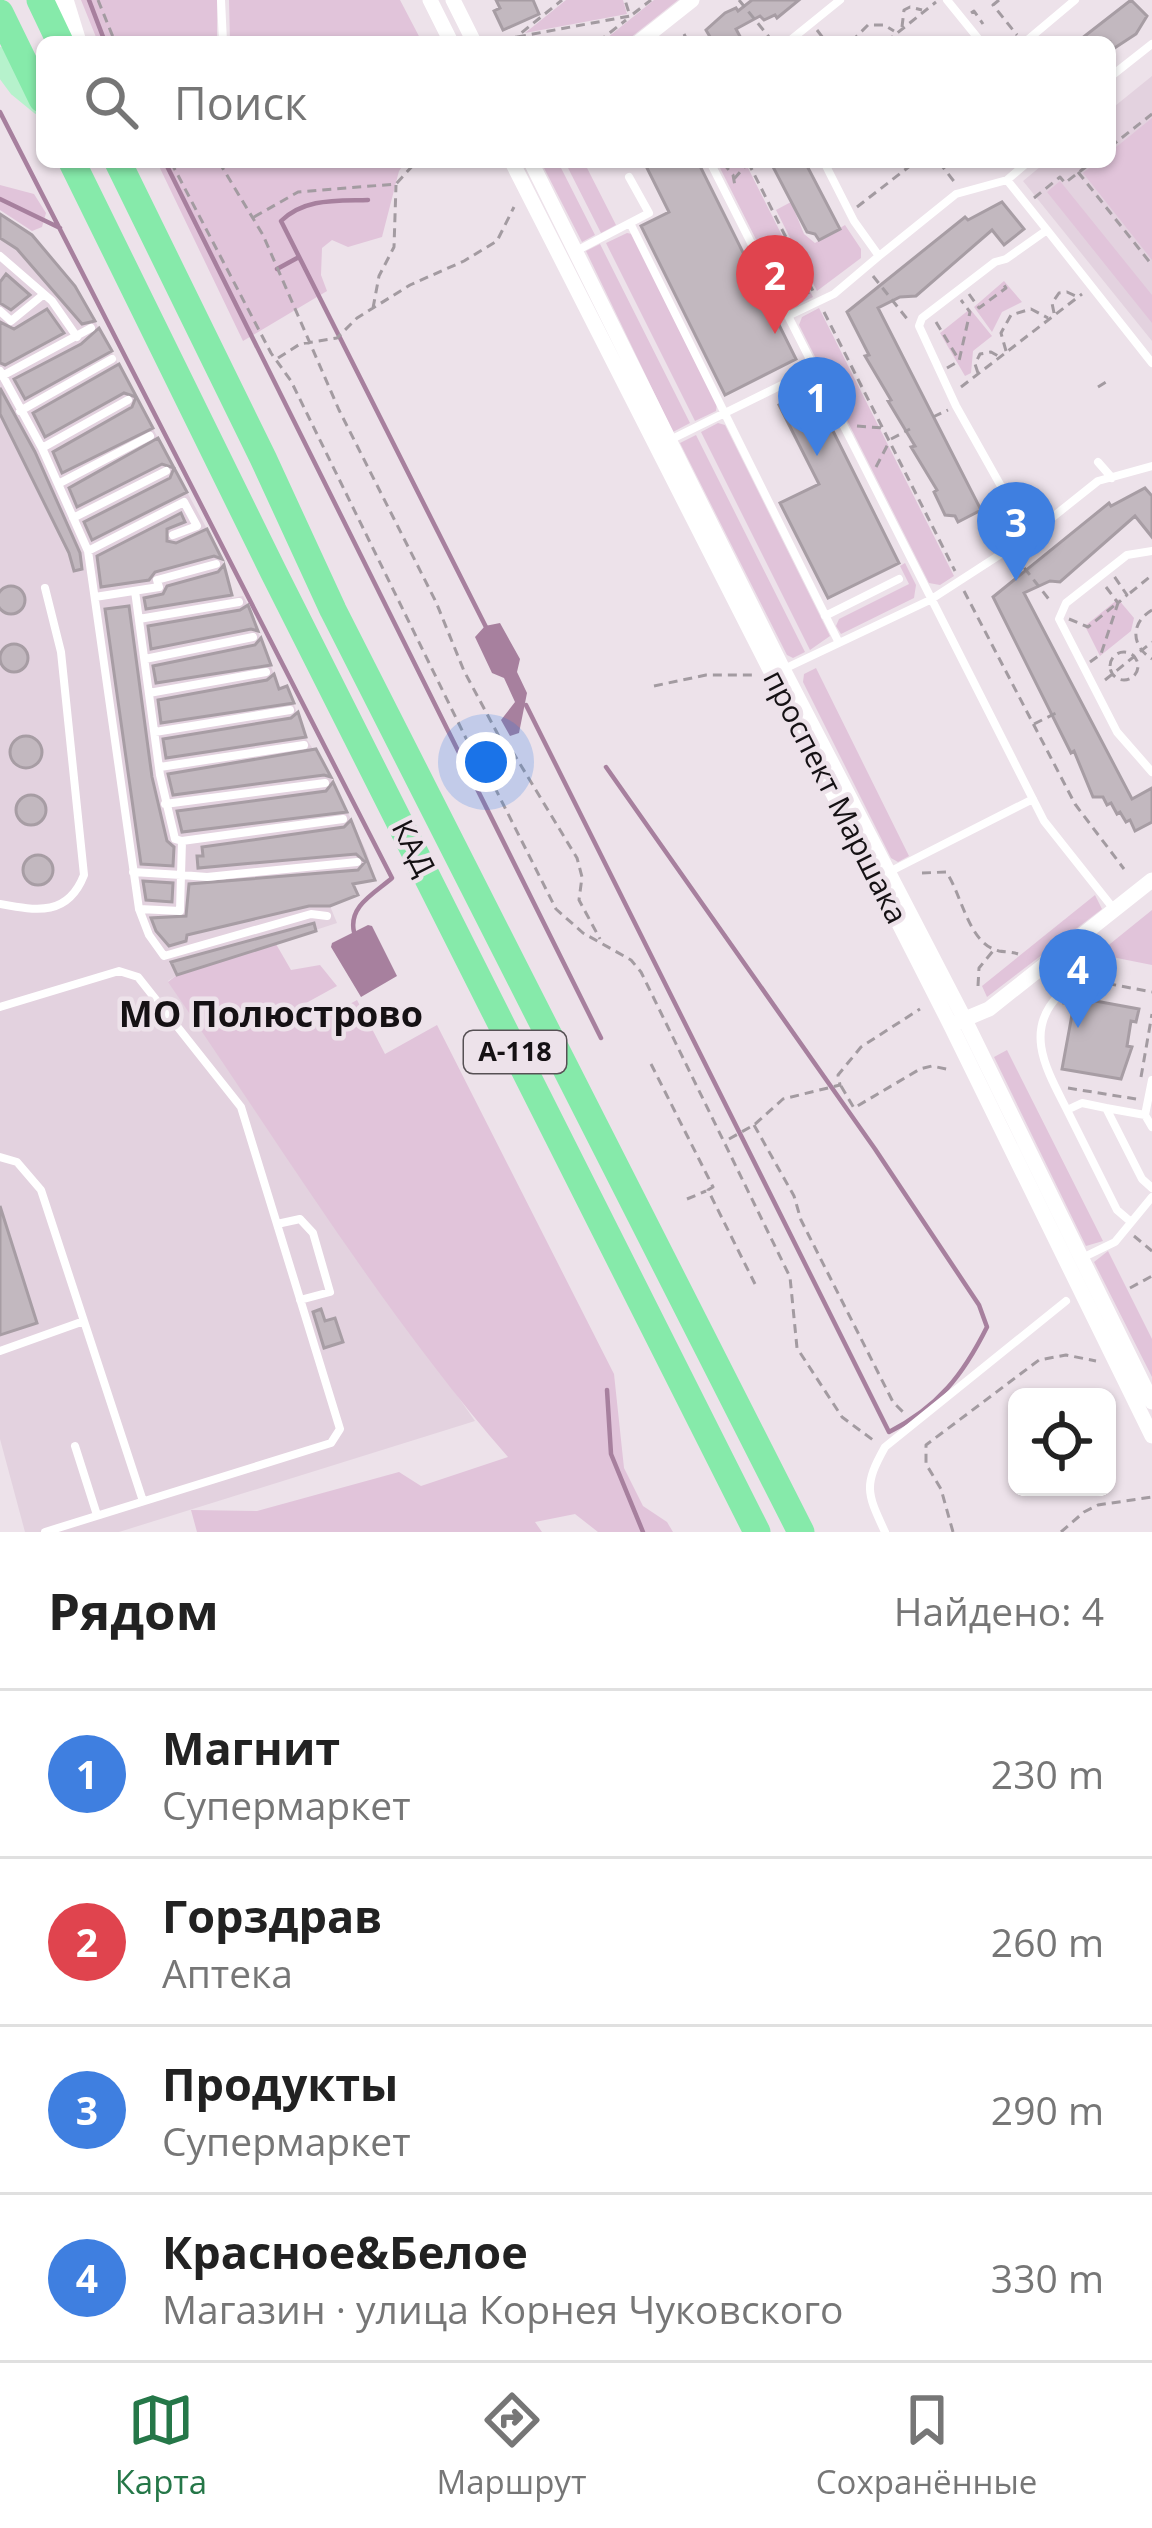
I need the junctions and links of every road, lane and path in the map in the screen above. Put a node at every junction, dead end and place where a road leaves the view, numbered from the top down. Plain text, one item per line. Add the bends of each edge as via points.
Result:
1 (40, 0) edge
2 (63, 0) edge
3 (98, 0) edge
4 (221, 0) edge
5 (430, 0) edge
6 (562, 0) edge
7 (626, 0) edge
8 (650, 0) edge
9 (692, 0) edge
10 (739, 0) edge
11 (840, 0) edge
12 (947, 0) edge
13 (999, 0) edge
14 (1076, 0) edge
15 (454, 1) edge
16 (539, 2) edge
17 (937, 2) edge
18 (924, 11) junction
19 (0, 13) edge
20 (544, 14) junction
21 (630, 16) junction
22 (902, 29) junction
23 (817, 30) dead end
24 (896, 34) junction
25 (57, 36) edge
26 (74, 36) edge
27 (113, 36) edge
28 (224, 36) edge
29 (448, 36) edge
30 (471, 36) edge
31 (518, 36) edge
32 (522, 36) edge
33 (605, 36) edge
34 (648, 36) edge
35 (768, 36) edge
36 (795, 36) edge
37 (821, 36) edge
38 (855, 36) edge
39 (894, 36) edge
40 (976, 36) edge
41 (1019, 36) edge
42 (1031, 36) edge
43 (1152, 44) edge
44 (0, 59) edge
45 (1116, 72) edge
46 (36, 88) edge
47 (36, 97) edge
48 (1152, 114) edge
49 (1116, 142) edge
50 (75, 168) edge
51 (123, 168) edge
52 (174, 168) edge
53 (223, 168) edge
54 (411, 168) edge
55 (515, 168) edge
56 (534, 168) edge
57 (713, 168) edge
58 (726, 168) edge
59 (744, 168) edge
60 (751, 168) edge
61 (827, 168) edge
62 (907, 168) edge
63 (944, 168) edge
64 (1021, 168) edge
65 (1084, 168) edge
66 (1078, 172) junction
67 (629, 177) dead end
68 (1007, 180) junction
69 (734, 181) junction
70 (396, 184) junction
71 (958, 185) dead end
72 (735, 189) dead end
73 (1033, 200) dead end
74 (514, 207) dead end
75 (856, 208) dead end
76 (252, 217) junction
77 (630, 223) junction
78 (1047, 230) junction
79 (575, 251) junction
80 (0, 256) edge
81 (879, 256) junction
82 (1152, 265) edge
83 (870, 273) dead end
84 (1002, 282) dead end
85 (1092, 286) junction
86 (813, 290) junction
87 (786, 291) dead end
88 (969, 294) dead end
89 (44, 295) junction
90 (1078, 297) junction
91 (961, 300) dead end
92 (818, 301) junction
93 (373, 308) junction
94 (0, 311) edge
95 (1055, 315) junction
96 (788, 316) junction
97 (935, 320) dead end
98 (1049, 320) junction
99 (909, 322) dead end
100 (92, 328) dead end
101 (76, 337) junction
102 (309, 344) junction
103 (1007, 352) junction
104 (1000, 358) junction
105 (112, 359) dead end
106 (276, 359) junction
107 (959, 361) junction
108 (1152, 363) edge
109 (946, 369) dead end
110 (1, 373) edge
111 (978, 375) junction
112 (798, 376) dead end
113 (1106, 382) dead end
114 (954, 386) dead end
115 (1098, 387) dead end
116 (128, 400) dead end
117 (949, 409) dead end
118 (20, 411) junction
119 (725, 413) junction
120 (934, 417) dead end
121 (855, 426) dead end
122 (883, 428) junction
123 (910, 429) dead end
124 (150, 436) dead end
125 (889, 440) junction
126 (668, 441) junction
127 (42, 448) junction
128 (1098, 462) dead end
129 (1152, 466) edge
130 (876, 469) dead end
131 (166, 471) dead end
132 (1112, 478) junction
133 (58, 484) junction
134 (73, 518) junction
135 (173, 535) dead end
136 (1029, 536) junction
137 (88, 551) junction
138 (1152, 551) edge
139 (1015, 555) dead end
140 (216, 564) dead end
141 (1111, 573) junction
142 (1152, 575) edge
143 (899, 579) dead end
144 (1102, 580) junction
145 (960, 582) junction
146 (45, 589) dead end
147 (135, 591) junction
148 (1127, 595) junction
149 (95, 597) junction
150 (930, 600) junction
151 (239, 602) dead end
152 (1051, 602) dead end
153 (1118, 603) junction
154 (1152, 610) edge
155 (825, 616) junction
156 (1064, 617) junction
157 (139, 620) junction
158 (1073, 633) dead end
159 (254, 637) dead end
160 (1152, 642) edge
161 (839, 643) junction
162 (1081, 648) dead end
163 (1141, 651) junction
164 (1100, 654) dead end
165 (1135, 656) junction
166 (145, 659) junction
167 (1152, 659) edge
168 (783, 669) junction
169 (266, 672) dead end
170 (752, 674) dead end
171 (1113, 674) junction
172 (654, 686) dead end
173 (1096, 686) junction
174 (149, 693) junction
175 (290, 710) dead end
176 (1058, 712) dead end
177 (1034, 724) junction
178 (155, 732) junction
179 (304, 746) dead end
180 (160, 767) junction
181 (1152, 772) edge
182 (325, 783) dead end
183 (1033, 799) junction
184 (165, 803) junction
185 (343, 819) dead end
186 (182, 841) junction
187 (357, 862) dead end
188 (1124, 869) dead end
189 (133, 872) junction
190 (888, 872) junction
191 (922, 873) dead end
192 (181, 875) junction
193 (1152, 880) edge
194 (0, 904) edge
195 (139, 909) junction
196 (1114, 909) junction
197 (326, 916) dead end
198 (602, 944) junction
199 (993, 951) junction
200 (1018, 954) dead end
201 (1063, 975) dead end
202 (978, 986) dead end
203 (1152, 992) edge
204 (1060, 994) dead end
205 (0, 1006) edge
206 (920, 1009) dead end
207 (1152, 1014) edge
208 (958, 1022) junction
209 (1149, 1043) edge
210 (651, 1064) dead end
211 (951, 1070) dead end
212 (1152, 1080) edge
213 (1141, 1081) dead end
214 (841, 1084) junction
215 (1055, 1085) junction
216 (1106, 1108) junction
217 (1067, 1110) junction
218 (1145, 1115) junction
219 (754, 1125) junction
220 (1152, 1127) edge
221 (725, 1140) junction
222 (0, 1156) edge
223 (708, 1190) junction
224 (1152, 1192) edge
225 (687, 1199) dead end
226 (1131, 1222) junction
227 (277, 1224) junction
228 (1132, 1235) dead end
229 (1152, 1251) edge
230 (1074, 1262) junction
231 (1152, 1276) edge
232 (754, 1284) dead end
233 (1130, 1288) dead end
234 (300, 1300) junction
235 (1066, 1301) dead end
236 (84, 1321) junction
237 (0, 1351) edge
238 (1096, 1360) dead end
239 (1152, 1402) edge
240 (915, 1423) junction
241 (1152, 1436) edge
242 (75, 1446) dead end
243 (884, 1447) junction
244 (1152, 1497) edge
245 (143, 1501) junction
246 (97, 1515) junction
247 (45, 1532) edge
248 (757, 1532) edge
249 (801, 1532) edge
250 (885, 1532) edge
251 (953, 1532) edge
252 (1060, 1532) edge

1 - 25 highway
2 - 26 main road
3 - 27 path
4 - 28 lane
5 - 29 street
6 - 20 path
7 - 21 path
8 - 21 path
9 - 34 street
10 - 35 path
11 - 36 lane
12 - 40 lane
13 - 41 path via 993,5
14 - 42 lane
15 - 30 street
16 - 20 path
17 - 18 path
18 - 22 path
18 - 22 path via 904,10
19 - 46 highway
20 - 31 path
21 - 32 path
21 - 33 path
22 - 24 path
23 - 37 path
24 - 38 path via 868,26
24 - 39 path
43 - 45 lane
44 - 47 main road
48 - 49 path
50 - 248 highway, КАД / А-118
51 - 249 highway, КАД / А-118 via 332,610
52 - 106 path
53 - 76 path
54 - 70 path
55 - 208 street, проспект Маршака
56 - 79 street, проспект Маршака
57 - 96 lane
58 - 69 path
59 - 69 path
60 - 86 path
61 - 81 lane
62 - 75 path
63 - 71 path
64 - 68 lane
65 - 66 path
66 - 73 path
66 - 82 path
67 - 77 lane via 649,213
68 - 78 lane
68 - 81 lane via 956,194
69 - 72 path
70 - 76 path via 309,190
70 - 93 path via 394,247
74 - 93 path via 497,241
76 - 102 path
77 - 79 lane
77 - 119 lane
78 - 85 lane
78 - 136 lane via 919,326
79 - 126 street, проспект Маршака
80 - 89 lane
81 - 92 lane
83 - 99 path
84 - 88 path via 1006,287 980,308
85 - 90 path
85 - 108 lane
86 - 87 path
86 - 92 path
89 - 94 lane via 11,321
89 - 101 lane
90 - 95 path
90 - 95 path via 1059,293
91 - 107 path via 970,312
92 - 96 lane
92 - 122 path
93 - 102 path via 340,336
95 - 98 path
96 - 150 lane
97 - 107 path
98 - 103 path
98 - 103 path via 1031,309 1011,315 1001,333
100 - 101 lane
101 - 110 lane
102 - 106 path
102 - 198 path via 464,671 577,858 579,900
103 - 104 path
104 - 111 path
104 - 111 path via 980,354
105 - 118 lane
106 - 198 path via 556,909
107 - 109 path
110 - 118 lane
111 - 114 path
112 - 119 lane
113 - 115 path
116 - 127 lane
117 - 120 path
118 - 127 lane
119 - 126 lane
119 - 155 lane
121 - 122 path
122 - 125 path
123 - 125 path
124 - 133 lane
125 - 130 path
125 - 145 path
126 - 168 street, проспект Маршака
127 - 133 lane
128 - 132 lane
129 - 132 lane
131 - 134 lane
132 - 136 lane
133 - 134 lane
134 - 137 lane
135 - 137 lane via 197,526 184,502
136 - 145 lane
137 - 149 lane
138 - 141 lane via 1127,555
139 - 152 path
140 - 147 lane
141 - 144 lane
141 - 144 path
141 - 148 path
142 - 148 path
143 - 155 lane
144 - 153 path
144 - 156 lane via 1066,603
145 - 150 lane
145 - 177 path
146 - 194 lane via 61,652 84,874 64,904
147 - 149 lane
147 - 157 lane
148 - 153 path
149 - 189 lane
150 - 161 lane
150 - 183 lane
151 - 157 lane
153 - 156 path via 1088,627
153 - 164 path
154 - 163 path via 1135,632
155 - 161 lane
156 - 158 path
156 - 173 lane
157 - 166 lane
159 - 166 lane
160 - 163 path
161 - 168 lane
162 - 173 path
163 - 165 path
163 - 167 path
165 - 171 path
165 - 171 path via 1117,653
165 - 171 path via 1134,677
166 - 174 lane
168 - 190 street, проспект Маршака
169 - 174 lane
170 - 172 path
171 - 173 path
173 - 181 lane via 1117,732
174 - 178 lane
175 - 178 lane
176 - 177 path
177 - 188 path via 1075,804
178 - 180 lane
179 - 180 lane
180 - 184 lane
182 - 184 lane
183 - 190 lane
183 - 196 lane
184 - 186 lane
185 - 186 lane
186 - 192 lane
187 - 192 lane
189 - 192 lane
189 - 195 lane
190 - 208 street, проспект Маршака
191 - 199 path via 939,870 957,883 980,941
192 - 195 lane via 180,910
193 - 196 street
195 - 197 lane via 164,956
196 - 208 street via 989,1009
198 - 221 path via 641,972
199 - 200 path
199 - 202 path via 979,968
201 - 203 path
204 - 215 lane via 1048,1006 1039,1054
205 - 227 lane via 119,971 138,977 241,1107
206 - 214 path via 860,1047 838,1075
207 - 209 path
208 - 230 street, проспект Маршака
209 - 213 path
210 - 223 path
211 - 214 path via 920,1069 854,1108
212 - 218 lane
214 - 219 path via 782,1099
215 - 217 lane
215 - 218 path via 1138,1100
216 - 217 lane via 1082,1103
216 - 218 lane
216 - 224 lane
217 - 226 lane via 1117,1210
218 - 220 lane
219 - 221 path
219 - 240 path via 893,1402
221 - 243 path via 790,1277 797,1348 842,1417
222 - 236 lane via 17,1162 41,1190
223 - 225 path
223 - 232 path
224 - 226 lane
226 - 230 lane via 1115,1241
227 - 234 lane
227 - 234 lane via 300,1219 313,1233 330,1292
228 - 229 path
230 - 239 street, проспект Маршака
230 - 241 street, проспект Маршака
231 - 233 path
234 - 245 lane via 340,1429 331,1443
235 - 240 lane
236 - 237 lane
236 - 245 lane
238 - 251 path via 1039,1360 926,1445
240 - 243 lane
242 - 246 lane
243 - 250 lane via 868,1497
244 - 252 path via 1098,1505
245 - 246 lane
246 - 247 lane

